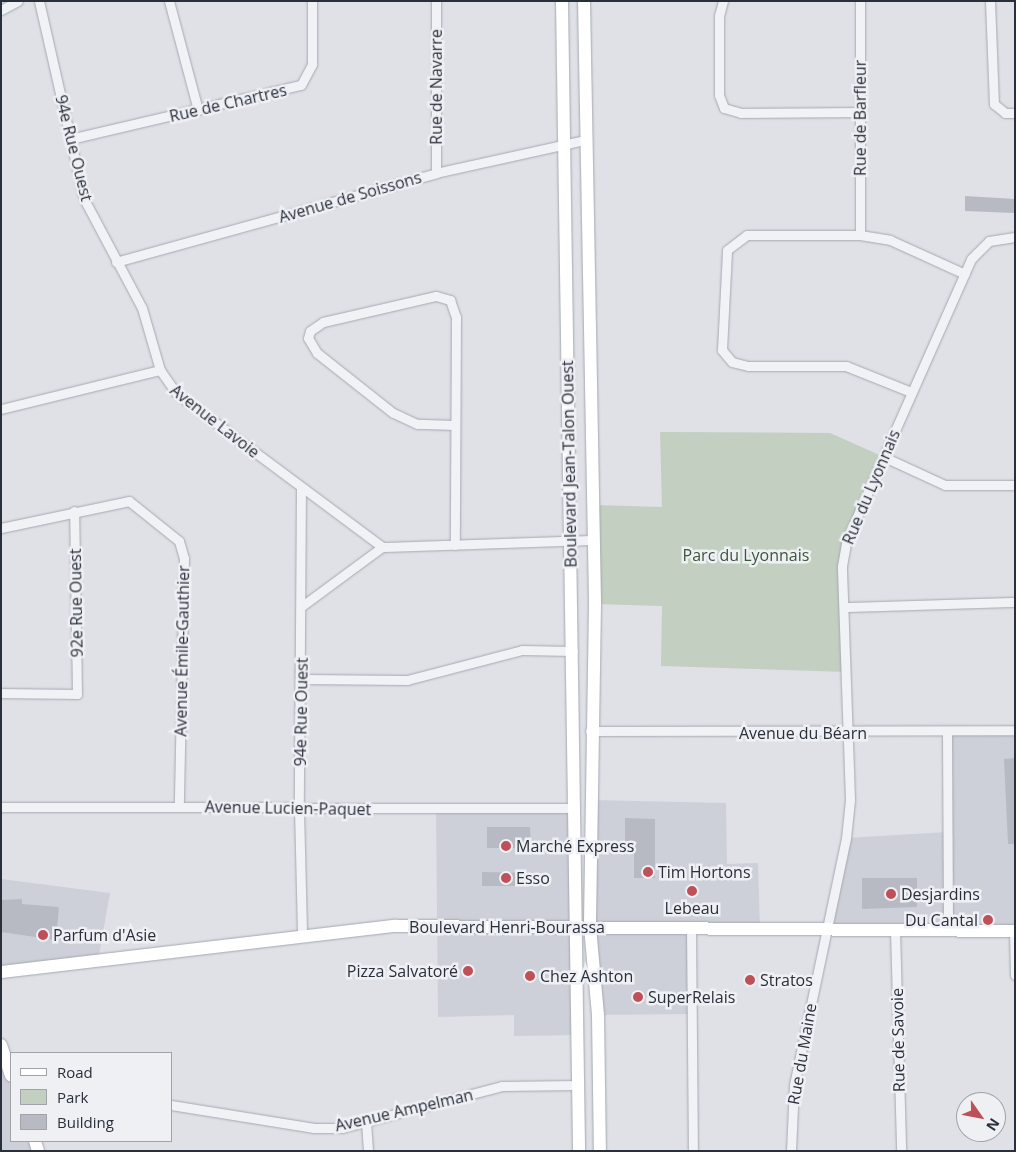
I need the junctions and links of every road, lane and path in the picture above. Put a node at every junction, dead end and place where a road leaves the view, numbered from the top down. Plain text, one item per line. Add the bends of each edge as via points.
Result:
1 (18, 1) edge
2 (39, 1) edge
3 (169, 1) edge
4 (312, 1) edge
5 (436, 1) edge
6 (562, 1) edge
7 (584, 1) edge
8 (723, 1) edge
9 (860, 1) edge
10 (990, 1) edge
11 (1, 10) edge
12 (198, 110) junction
13 (860, 112) junction
14 (1015, 113) edge
15 (70, 139) junction
16 (586, 140) junction
17 (564, 145) junction
18 (436, 173) junction
19 (860, 235) junction
20 (1015, 237) edge
21 (116, 262) junction
22 (964, 274) junction
23 (160, 370) junction
24 (911, 392) junction
25 (1, 409) edge
26 (455, 425) junction
27 (884, 457) junction
28 (1015, 485) edge
29 (301, 487) junction
30 (74, 511) junction
31 (1, 528) edge
32 (594, 540) junction
33 (571, 541) junction
34 (455, 544) junction
35 (382, 547) junction
36 (1015, 602) edge
37 (302, 606) junction
38 (845, 607) junction
39 (573, 651) junction
40 (302, 678) junction
41 (1, 693) edge
42 (1015, 730) edge
43 (590, 731) junction
44 (947, 732) junction
45 (847, 734) junction
46 (1, 807) edge
47 (179, 807) junction
48 (575, 808) junction
49 (299, 809) junction
50 (583, 927) junction
51 (691, 928) junction
52 (827, 929) junction
53 (895, 930) junction
54 (948, 930) junction
55 (1014, 931) edge
56 (302, 936) junction
57 (1, 972) edge
58 (1015, 975) edge
59 (1, 1045) edge
60 (10, 1072) edge
61 (577, 1085) junction
62 (172, 1105) edge
63 (366, 1122) junction
64 (368, 1151) edge
65 (579, 1151) edge
66 (600, 1151) edge
67 (693, 1151) edge
68 (791, 1151) edge
69 (901, 1151) edge

1 - 11 street
2 - 15 street, 94e Rue Ouest
3 - 12 street
4 - 12 street, Rue de Chartres via 312,64 301,85
5 - 18 street, Rue de Navarre
6 - 17 street, Boulevard Jean-Talon Ouest
7 - 16 street, Boulevard Jean-Talon Ouest
8 - 13 street via 719,16 719,95 724,108 741,113
9 - 13 street, Rue de Barfleur
10 - 14 street via 994,104 1005,113
12 - 15 street, Rue de Chartres
13 - 19 street, Rue de Barfleur
15 - 21 street, 94e Rue Ouest via 84,199
16 - 17 street, Avenue de Soissons
16 - 32 street, Boulevard Jean-Talon Ouest
17 - 18 street, Avenue de Soissons
17 - 33 street, Boulevard Jean-Talon Ouest
18 - 21 street, Avenue de Soissons
19 - 22 street via 890,240
19 - 24 street via 747,235 738,238 724,259 722,350 740,365 846,366
20 - 22 street, Rue du Lyonnais via 989,241 980,248
21 - 23 street, 94e Rue Ouest via 142,308
22 - 24 street, Rue du Lyonnais
23 - 25 street, Avenue Lavoie
23 - 29 street, Avenue Lavoie via 176,394
24 - 27 street, Rue du Lyonnais
26 - 26 street via 456,317 450,300 436,296 322,322 310,331 308,338 318,353 393,413 417,424
26 - 34 street
27 - 28 street via 945,485
27 - 38 street, Rue du Lyonnais via 847,539 842,566
29 - 35 street, Avenue Lavoie
29 - 37 street, 94e Rue Ouest
30 - 31 street, Avenue Émile-Gauthier
30 - 41 street, 92e Rue Ouest via 77,694
30 - 47 street, Avenue Émile-Gauthier via 128,501 178,541 182,549
32 - 33 street
32 - 43 street, Boulevard Jean-Talon Ouest
33 - 34 street
33 - 39 street, Boulevard Jean-Talon Ouest
34 - 35 street
35 - 37 street
36 - 38 street
37 - 40 street, 94e Rue Ouest
38 - 45 street, Rue du Lyonnais
39 - 40 street via 522,650 407,680
39 - 48 street, Boulevard Jean-Talon Ouest
40 - 49 street, 94e Rue Ouest
42 - 44 street, Avenue du Béarn
43 - 45 street, Avenue du Béarn
43 - 50 street, Boulevard Jean-Talon Ouest
44 - 45 street, Avenue du Béarn
44 - 54 street
45 - 52 street, Rue du Lyonnais via 850,799 846,838
46 - 47 street, Avenue Lucien-Paquet
47 - 49 street, Avenue Lucien-Paquet
48 - 49 street, Avenue Lucien-Paquet
48 - 50 street, Boulevard Jean-Talon Ouest
49 - 56 street, 94e Rue Ouest
50 - 51 street, Boulevard Henri-Bourassa
50 - 56 street, Boulevard Henri-Bourassa via 395,926
50 - 61 street
50 - 66 street via 598,1015
51 - 52 street, Boulevard Henri-Bourassa
51 - 67 street
52 - 53 street, Boulevard Henri-Bourassa
52 - 68 street, Rue du Maine via 794,1085
53 - 54 street, Boulevard Henri-Bourassa
53 - 69 street, Rue de Savoie
54 - 55 street, Boulevard Henri-Bourassa
55 - 58 street
56 - 57 street, Boulevard Henri-Bourassa
59 - 60 street
61 - 63 street, Avenue Ampelman via 502,1086
61 - 65 street
62 - 63 street, Avenue Ampelman via 314,1128
63 - 64 street

